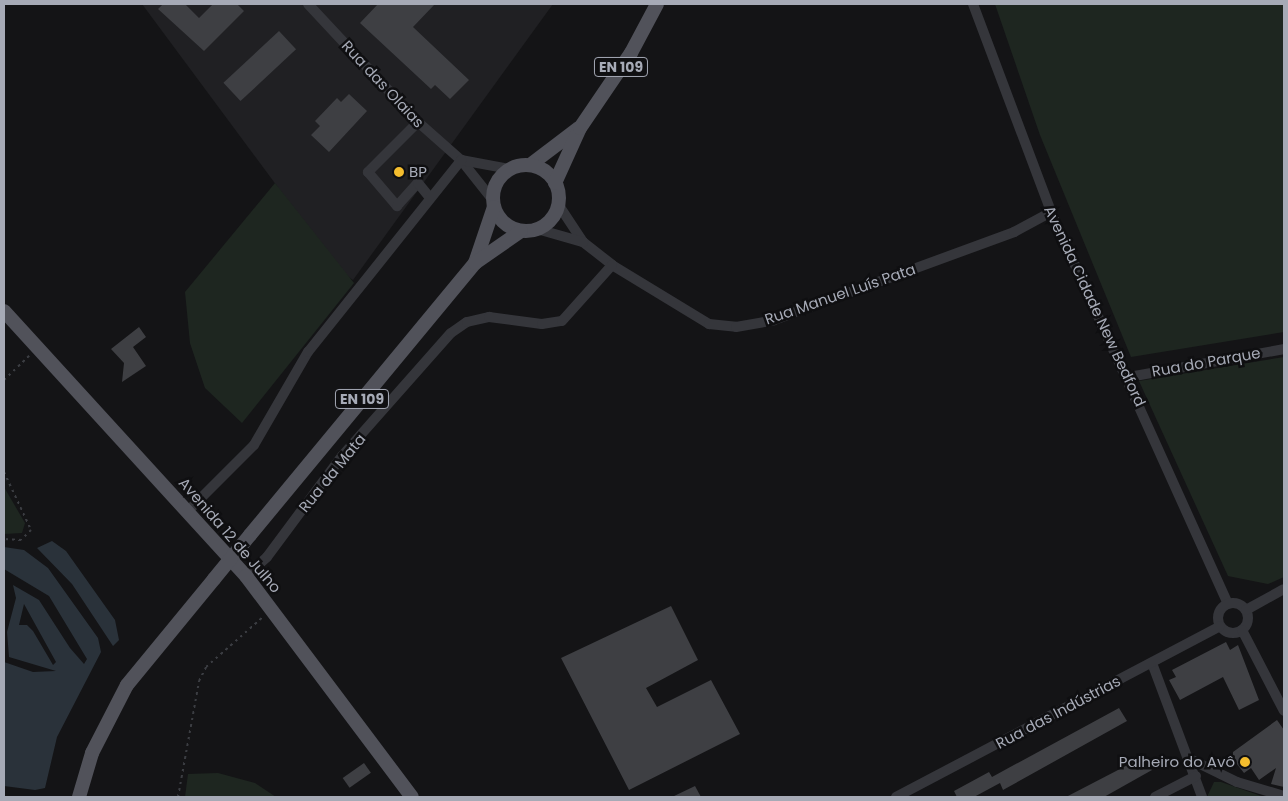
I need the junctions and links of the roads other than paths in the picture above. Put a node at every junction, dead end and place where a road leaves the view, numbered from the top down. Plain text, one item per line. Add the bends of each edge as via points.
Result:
1 (308, 4) edge
2 (657, 4) edge
3 (972, 4) edge
4 (418, 122) junction
5 (580, 128) junction
6 (461, 160) junction
7 (530, 166) junction
8 (510, 169) junction
9 (555, 183) junction
10 (430, 198) junction
11 (493, 203) junction
12 (558, 204) junction
13 (1051, 212) junction
14 (537, 229) junction
15 (521, 231) junction
16 (583, 242) junction
17 (475, 263) junction
18 (612, 265) junction
19 (4, 311) edge
20 (1284, 349) edge
21 (1129, 377) junction
22 (188, 510) junction
23 (246, 576) junction
24 (1284, 589) edge
25 (1228, 604) junction
26 (1246, 610) junction
27 (1220, 626) junction
28 (1242, 630) junction
29 (1152, 663) junction
30 (1284, 711) edge
31 (1192, 760) junction
32 (1196, 776) junction
33 (1284, 796) edge
34 (80, 797) edge
35 (412, 797) edge
36 (896, 797) edge
37 (1155, 797) edge
38 (1202, 797) edge

1 - 4 street, Rua das Olaias
2 - 5 main road, EN 109 via 631,53
3 - 13 street, Avenida Cidade New Bedford
4 - 6 street, Rua das Olaias
4 - 10 street via 368,172 397,206 418,183
5 - 7 main road
5 - 9 main road
6 - 8 street
6 - 10 street
6 - 11 street, Rua das Olaias
7 - 8 main road
7 - 9 main road
8 - 11 main road via 497,182
9 - 12 main road
10 - 22 street via 308,352 254,445
11 - 15 main road via 504,223
11 - 17 main road
12 - 14 main road via 554,215
12 - 16 street
13 - 18 street, Rua Manuel Luís Pata via 968,249 774,320 736,327 708,324
13 - 21 street, Avenida Cidade New Bedford
14 - 15 main road
14 - 16 street
15 - 17 main road
16 - 18 street, Rua Manuel Luís Pata
17 - 34 main road, EN 109, bridge via 127,685 92,753
18 - 23 street, Rua da Mata via 562,321 542,324 489,317 467,322 451,333 342,456 267,558
19 - 22 main road, Avenida 12 de Julho
20 - 21 street, Rua do Parque
21 - 25 street, Avenida Cidade New Bedford
22 - 23 main road, Avenida 12 de Julho
23 - 35 main road, Avenida 12 de Julho
24 - 26 street
25 - 26 street
25 - 27 street via 1218,613
26 - 28 street via 1248,618
27 - 28 street via 1233,633
27 - 29 street, Rua das Indústrias
28 - 30 street
29 - 31 street
29 - 36 street, Rua das Indústrias
31 - 32 street
31 - 33 street via 1237,782
32 - 37 street
32 - 38 street

